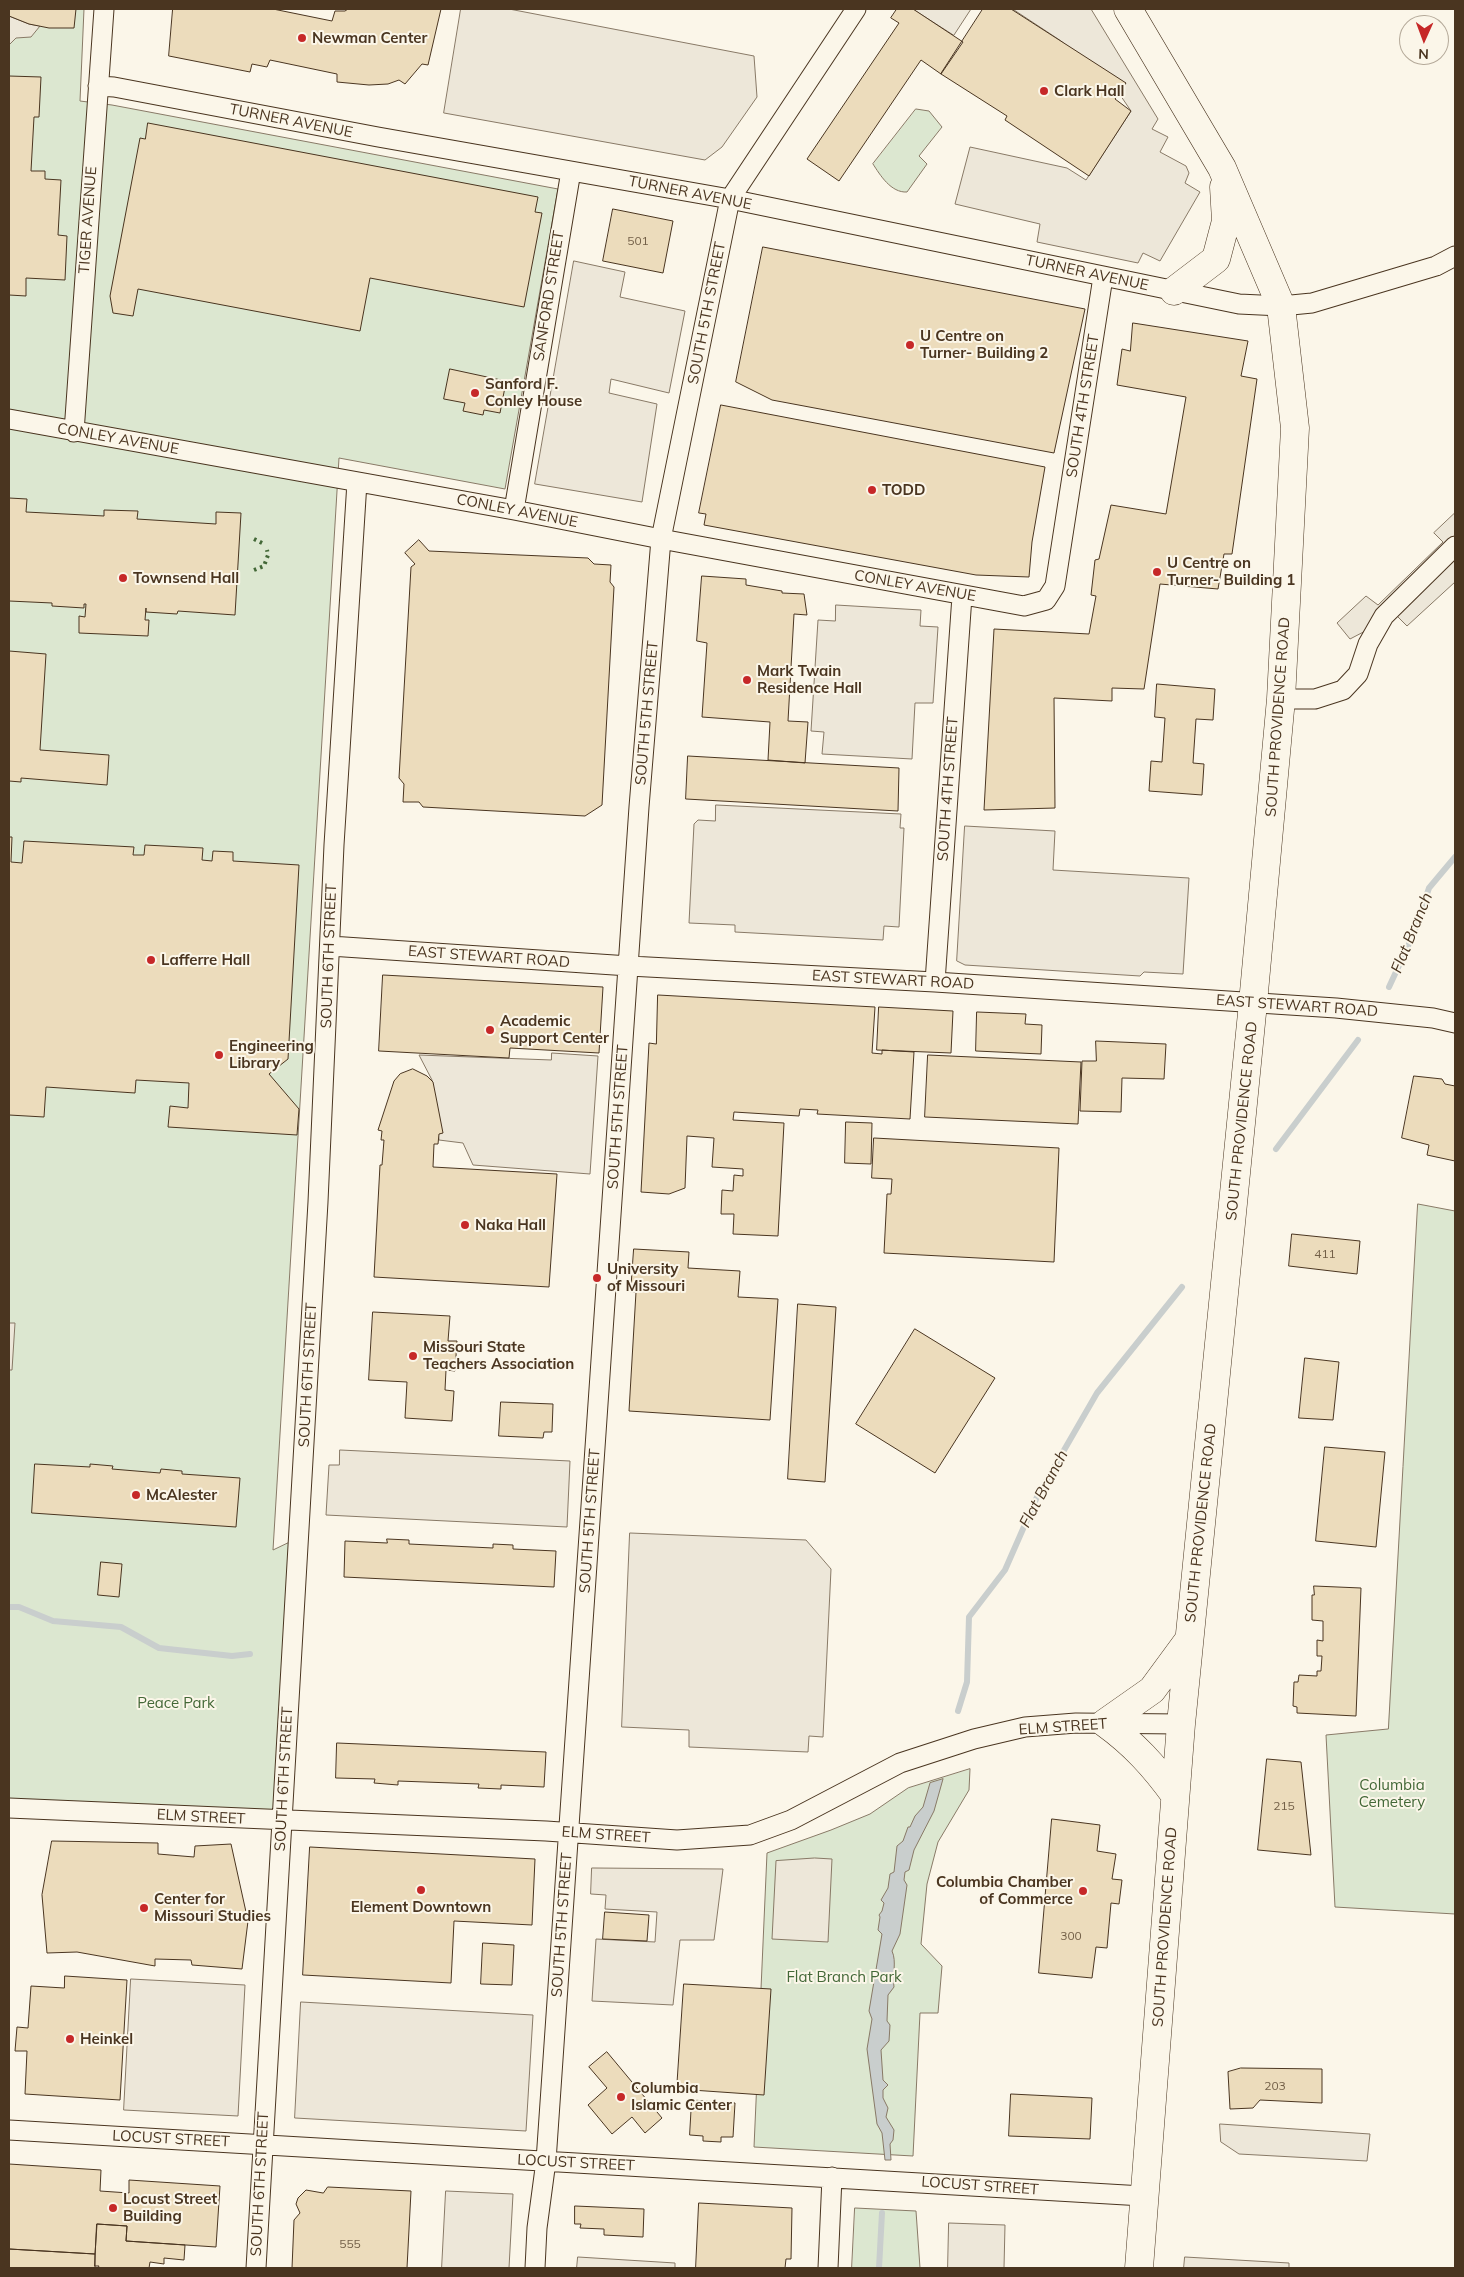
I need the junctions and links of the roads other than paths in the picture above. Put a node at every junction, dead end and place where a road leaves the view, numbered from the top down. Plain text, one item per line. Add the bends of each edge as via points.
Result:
1 (104, 9) edge
2 (856, 9) edge
3 (1128, 9) edge
4 (98, 86) junction
5 (1222, 168) junction
6 (570, 171) junction
7 (730, 199) junction
8 (1455, 256) edge
9 (1103, 277) junction
10 (1174, 291) junction
11 (1280, 306) junction
12 (9, 419) edge
13 (74, 432) junction
14 (357, 482) junction
15 (514, 510) junction
16 (661, 539) junction
17 (1455, 546) edge
18 (962, 596) junction
19 (1024, 606) joint
20 (1282, 699) junction
21 (330, 946) junction
22 (629, 966) junction
23 (935, 982) junction
24 (1253, 1003) junction
25 (1455, 1023) edge
26 (1189, 1640) junction
27 (1105, 1723) junction
28 (1181, 1724) junction
29 (1175, 1795) junction
30 (9, 1808) edge
31 (282, 1821) junction
32 (568, 1832) junction
33 (9, 2130) edge
34 (263, 2144) junction
35 (546, 2161) junction
36 (832, 2177) junction
37 (1143, 2196) junction
38 (256, 2268) edge
39 (535, 2268) edge
40 (828, 2268) edge
41 (1138, 2268) edge

1 - 4 street, TIGER AVENUE
2 - 7 street, SOUTH 5TH STREET
3 - 5 main road, SOUTH PROVIDENCE ROAD
4 - 6 street, TURNER AVENUE
4 - 13 street, TIGER AVENUE
5 - 10 main road via 1226,221 1216,259
5 - 11 main road, SOUTH PROVIDENCE ROAD
6 - 7 street, TURNER AVENUE
6 - 15 street, SANFORD STREET
7 - 9 street, TURNER AVENUE
7 - 16 street, SOUTH 5TH STREET
8 - 11 street, TURNER AVENUE via 1436,266 1312,303
9 - 10 street, TURNER AVENUE
9 - 19 street, SOUTH 4TH STREET via 1055,586 1046,600
10 - 11 street, TURNER AVENUE via 1239,304
11 - 20 main road, SOUTH PROVIDENCE ROAD via 1295,428
12 - 13 street, CONLEY AVENUE
13 - 14 street, CONLEY AVENUE
14 - 15 street, CONLEY AVENUE
14 - 21 street, SOUTH 6TH STREET
15 - 16 street, CONLEY AVENUE
16 - 18 street, CONLEY AVENUE
16 - 22 street, SOUTH 5TH STREET
17 - 20 street via 1384,616 1368,644 1358,674 1343,690 1315,699
18 - 19 street, CONLEY AVENUE
18 - 23 street, SOUTH 4TH STREET
20 - 24 main road, SOUTH PROVIDENCE ROAD
21 - 22 street, EAST STEWART ROAD
21 - 31 street, SOUTH 6TH STREET
22 - 23 street, EAST STEWART ROAD
22 - 32 street, SOUTH 5TH STREET
23 - 24 street, EAST STEWART ROAD
24 - 25 street, EAST STEWART ROAD via 1364,1010
24 - 26 main road, SOUTH PROVIDENCE ROAD
26 - 27 main road via 1152,1690
26 - 28 main road, SOUTH PROVIDENCE ROAD
27 - 28 street, ELM STREET
27 - 29 main road via 1128,1739
27 - 32 street, ELM STREET via 1025,1727 900,1762 791,1820 750,1835 677,1840
28 - 29 main road, SOUTH PROVIDENCE ROAD
29 - 37 main road, SOUTH PROVIDENCE ROAD
30 - 31 street, ELM STREET
31 - 32 street, ELM STREET
31 - 34 street, SOUTH 6TH STREET
32 - 35 street, SOUTH 5TH STREET
33 - 34 street, LOCUST STREET
34 - 35 street, LOCUST STREET
34 - 38 street, SOUTH 6TH STREET
35 - 36 street, LOCUST STREET
35 - 39 street, SOUTH 5TH STREET
36 - 37 street, LOCUST STREET
36 - 40 street
37 - 41 main road, SOUTH PROVIDENCE ROAD

